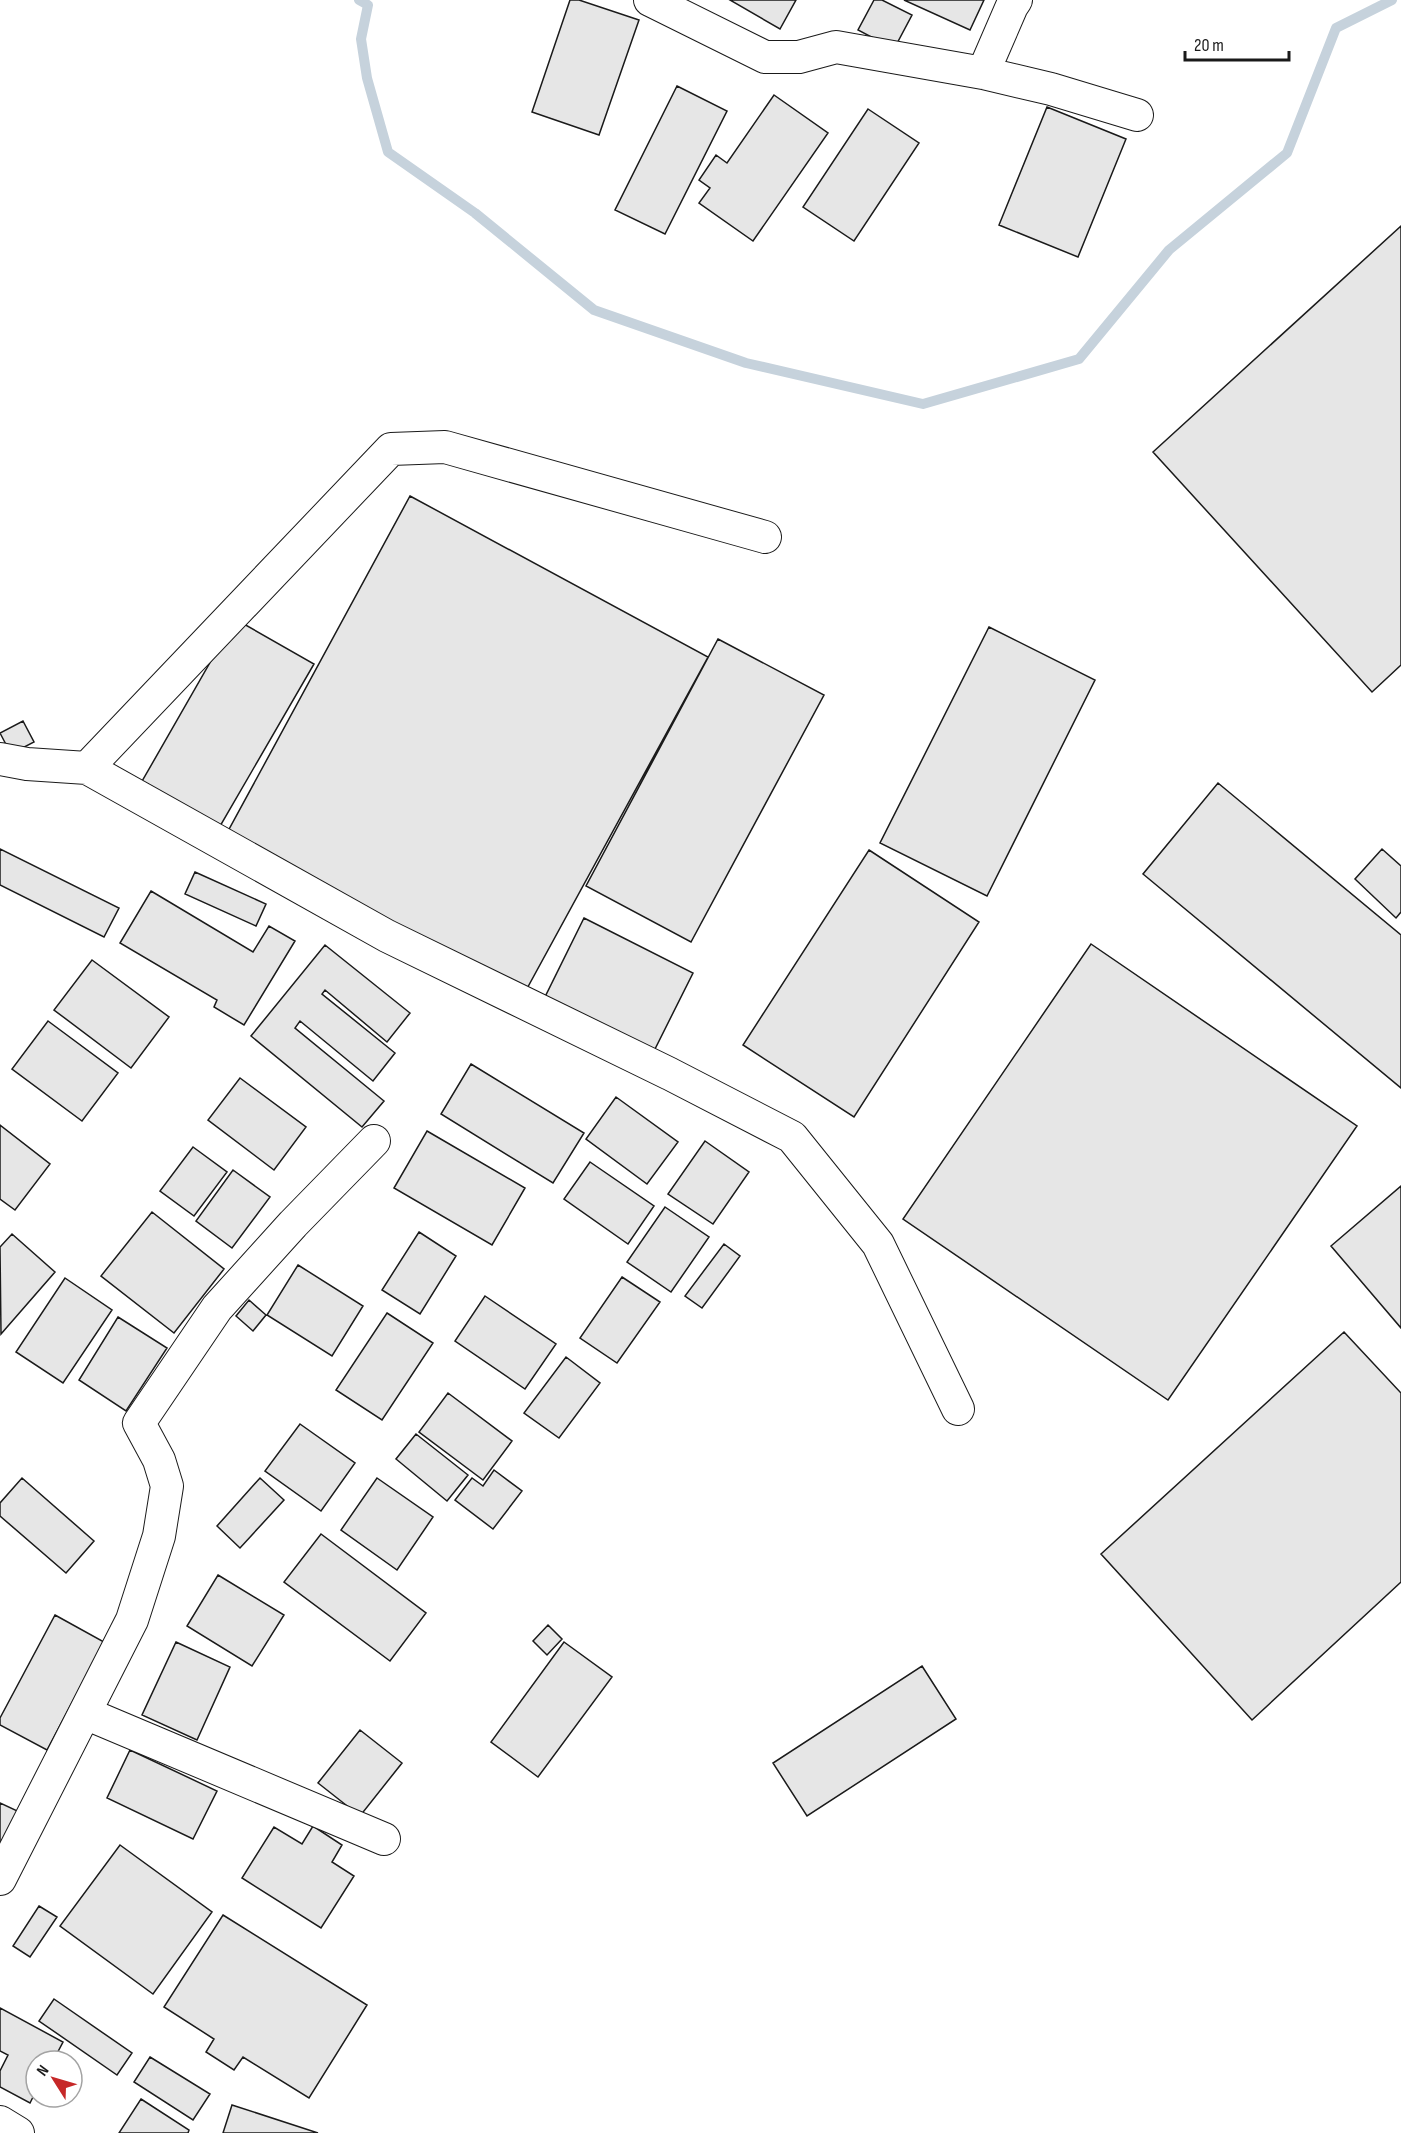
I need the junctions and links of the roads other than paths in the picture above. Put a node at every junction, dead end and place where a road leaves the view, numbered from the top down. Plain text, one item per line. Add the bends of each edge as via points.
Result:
1 (650, 0) edge
2 (1016, 0) edge
3 (983, 74) junction
4 (1137, 115) dead end
5 (765, 537) dead end
6 (0, 759) edge
7 (87, 768) junction
8 (374, 1141) dead end
9 (958, 1409) dead end
10 (85, 1713) junction
11 (384, 1839) dead end
12 (0, 1880) edge
13 (0, 2122) edge
14 (18, 2133) edge

1 - 3 street via 765,57 799,57 836,47
2 - 3 street
3 - 4 street
5 - 7 street via 445,447 391,449
6 - 7 street
7 - 9 street via 387,936 792,1137 878,1244
8 - 10 street via 217,1308 139,1423 159,1460 166,1486 159,1536 132,1620
10 - 11 street
10 - 12 street
13 - 14 street

